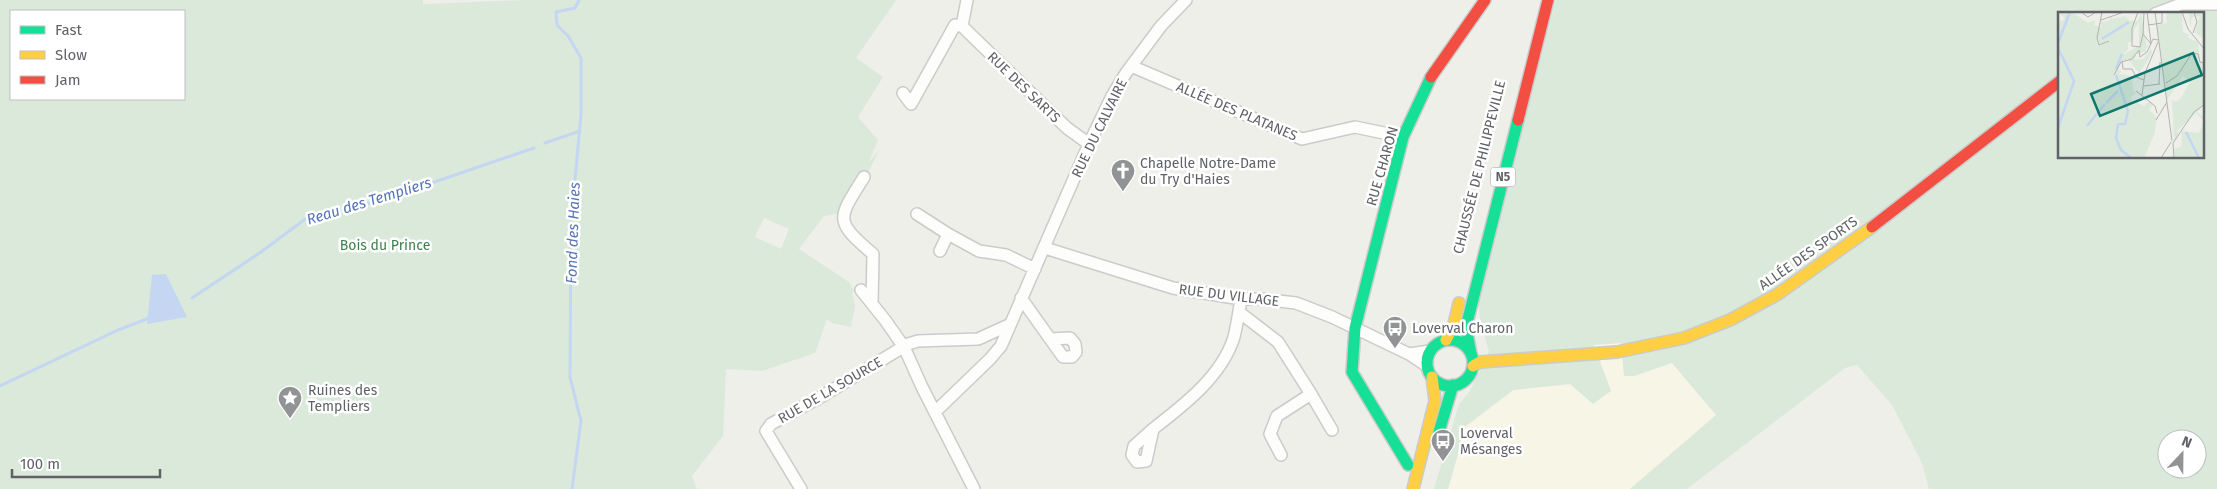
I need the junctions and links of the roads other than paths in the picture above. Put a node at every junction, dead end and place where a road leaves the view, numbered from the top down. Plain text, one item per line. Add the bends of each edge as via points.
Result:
1 (967, 0) edge
2 (1186, 0) edge
3 (1485, 0) edge
4 (1537, 0) edge
5 (1548, 0) edge
6 (2217, 4) edge
7 (2160, 12) edge
8 (962, 26) junction
9 (1132, 66) junction
10 (2058, 83) edge
11 (903, 93) dead end
12 (1403, 138) junction
13 (1089, 144) junction
14 (864, 177) dead end
15 (917, 214) dead end
16 (1481, 220) dead end
17 (948, 234) junction
18 (1045, 248) junction
19 (940, 251) dead end
20 (1035, 269) junction
21 (861, 290) dead end
22 (1461, 296) dead end
23 (1021, 298) junction
24 (1241, 299) junction
25 (872, 303) junction
26 (1239, 312) junction
27 (1009, 325) junction
28 (1355, 328) junction
29 (1051, 339) dead end
30 (1446, 340) junction
31 (904, 347) junction
32 (1430, 351) junction
33 (1409, 354) junction
34 (1472, 360) junction
35 (1427, 366) junction
36 (1432, 378) junction
37 (1453, 385) junction
38 (1311, 394) junction
39 (935, 412) junction
40 (1153, 429) dead end
41 (1332, 430) dead end
42 (1281, 455) dead end
43 (1408, 465) dead end
44 (801, 489) edge
45 (974, 489) edge
46 (1413, 489) edge
47 (1424, 489) edge

1 - 8 street
2 - 9 street, RUE DU CALVAIRE via 1161,26
3 - 12 street, RUE CHARON via 1429,80
4 - 16 street, CHAUSSÉE DE PHILIPPEVILLE / N5
5 - 34 street, CHAUSSÉE DE PHILIPPEVILLE / N5 via 1466,328
6 - 7 street via 2181,4
8 - 11 street via 954,25 911,104
8 - 13 street, RUE DES SARTS via 1067,128
9 - 12 street, ALLÉE DES PLATANES via 1302,139 1355,127
9 - 13 street, RUE DU CALVAIRE via 1112,96
10 - 34 street, ALLÉE DES SPORTS via 1849,245 1778,294 1730,320 1684,338 1617,352
12 - 28 street, RUE CHARON
13 - 18 street, RUE DU CALVAIRE
14 - 25 street via 843,215 844,225 873,254
15 - 17 street
17 - 19 street
17 - 20 street via 979,251 1006,255
18 - 20 street, RUE DU CALVAIRE
18 - 24 street, RUE DU VILLAGE via 1173,288
20 - 23 street, RUE DU CALVAIRE
21 - 25 street
22 - 30 street
23 - 27 street, RUE DU CALVAIRE
23 - 29 street
24 - 26 street
24 - 28 street, RUE DU VILLAGE via 1296,303
25 - 31 street
26 - 38 street via 1278,342
26 - 40 street via 1234,338 1217,370 1183,406
27 - 31 street via 978,338 918,341
27 - 39 street, RUE DU CALVAIRE via 1001,346 990,359
28 - 33 street, RUE DU VILLAGE
28 - 43 street, RUE CHARON via 1352,372
30 - 32 street
30 - 34 street via 1458,341 1468,349
31 - 39 street
31 - 44 street, RUE DE LA SOURCE via 771,424 766,431
32 - 33 street
32 - 35 street
33 - 35 street, RUE DU VILLAGE
34 - 37 street via 1466,379
35 - 36 street
36 - 37 street via 1442,384
36 - 46 street via 1435,401
37 - 47 street
38 - 41 street
38 - 42 street via 1277,416 1270,434
39 - 45 street

